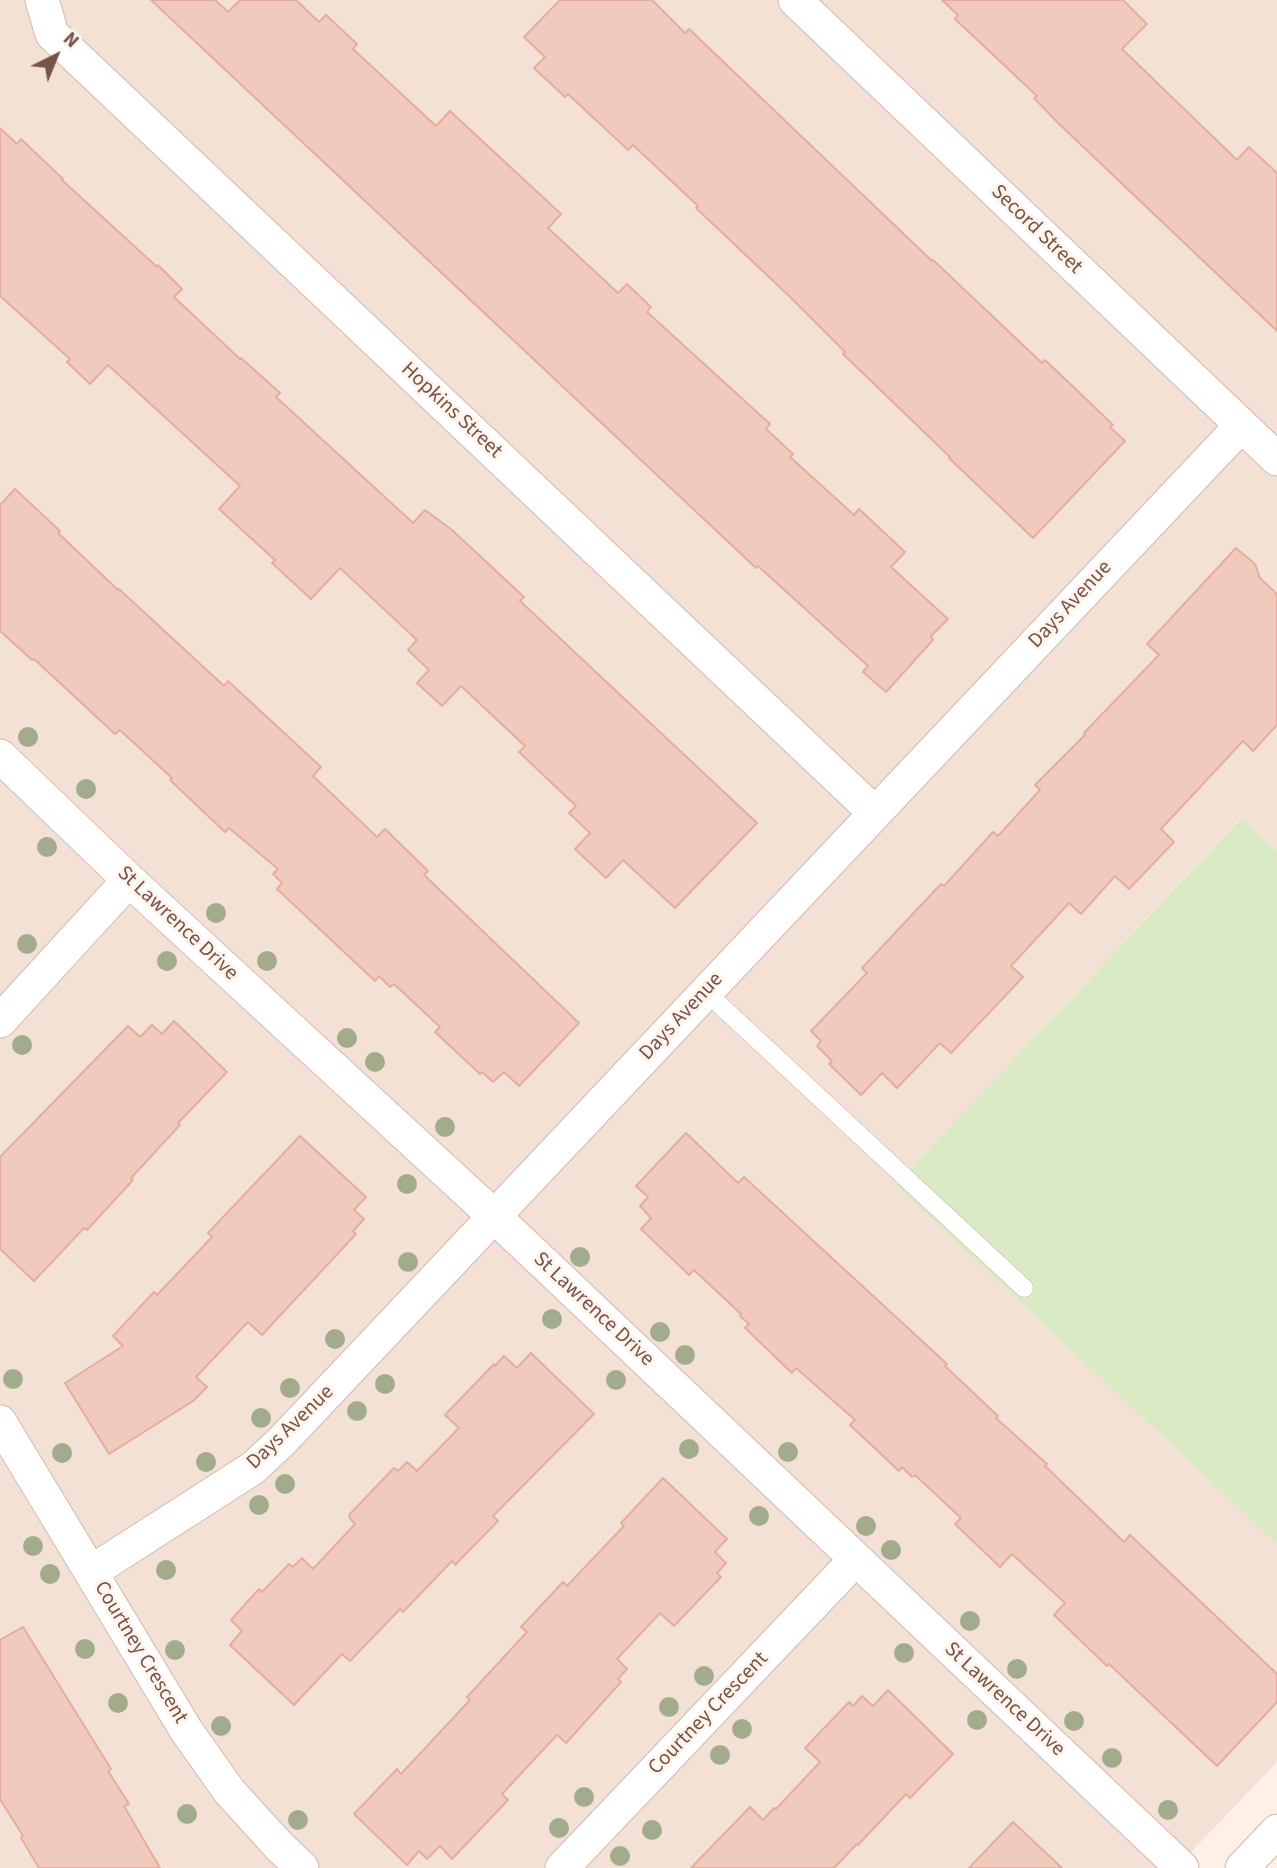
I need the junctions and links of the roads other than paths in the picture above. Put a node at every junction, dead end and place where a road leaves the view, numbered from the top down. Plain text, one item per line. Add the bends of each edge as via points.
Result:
1 (43, 0) edge
2 (794, 0) edge
3 (1241, 426) junction
4 (1277, 460) edge
5 (0, 755) edge
6 (875, 813) junction
7 (129, 880) junction
8 (706, 992) junction
9 (0, 1021) edge
10 (494, 1216) junction
11 (1024, 1288) dead end
12 (0, 1422) edge
13 (856, 1559) junction
14 (91, 1572) junction
15 (1277, 1831) edge
16 (302, 1868) edge
17 (562, 1868) edge
18 (1182, 1868) edge
19 (1242, 1868) edge

1 - 6 street, Hopkins Street via 52,34
2 - 3 street, Secord Street
3 - 4 street, Secord Street
3 - 6 street, Days Avenue
5 - 7 street, St Lawrence Drive
6 - 8 street, Days Avenue
7 - 9 street
7 - 10 street, St Lawrence Drive
8 - 10 street, Days Avenue
8 - 11 lane
10 - 13 street, St Lawrence Drive
10 - 14 street, Days Avenue via 253,1468
12 - 14 street, Courtney Crescent
13 - 17 street, Courtney Crescent
13 - 18 street, St Lawrence Drive
14 - 16 street, Courtney Crescent via 186,1730 229,1791
15 - 19 street

